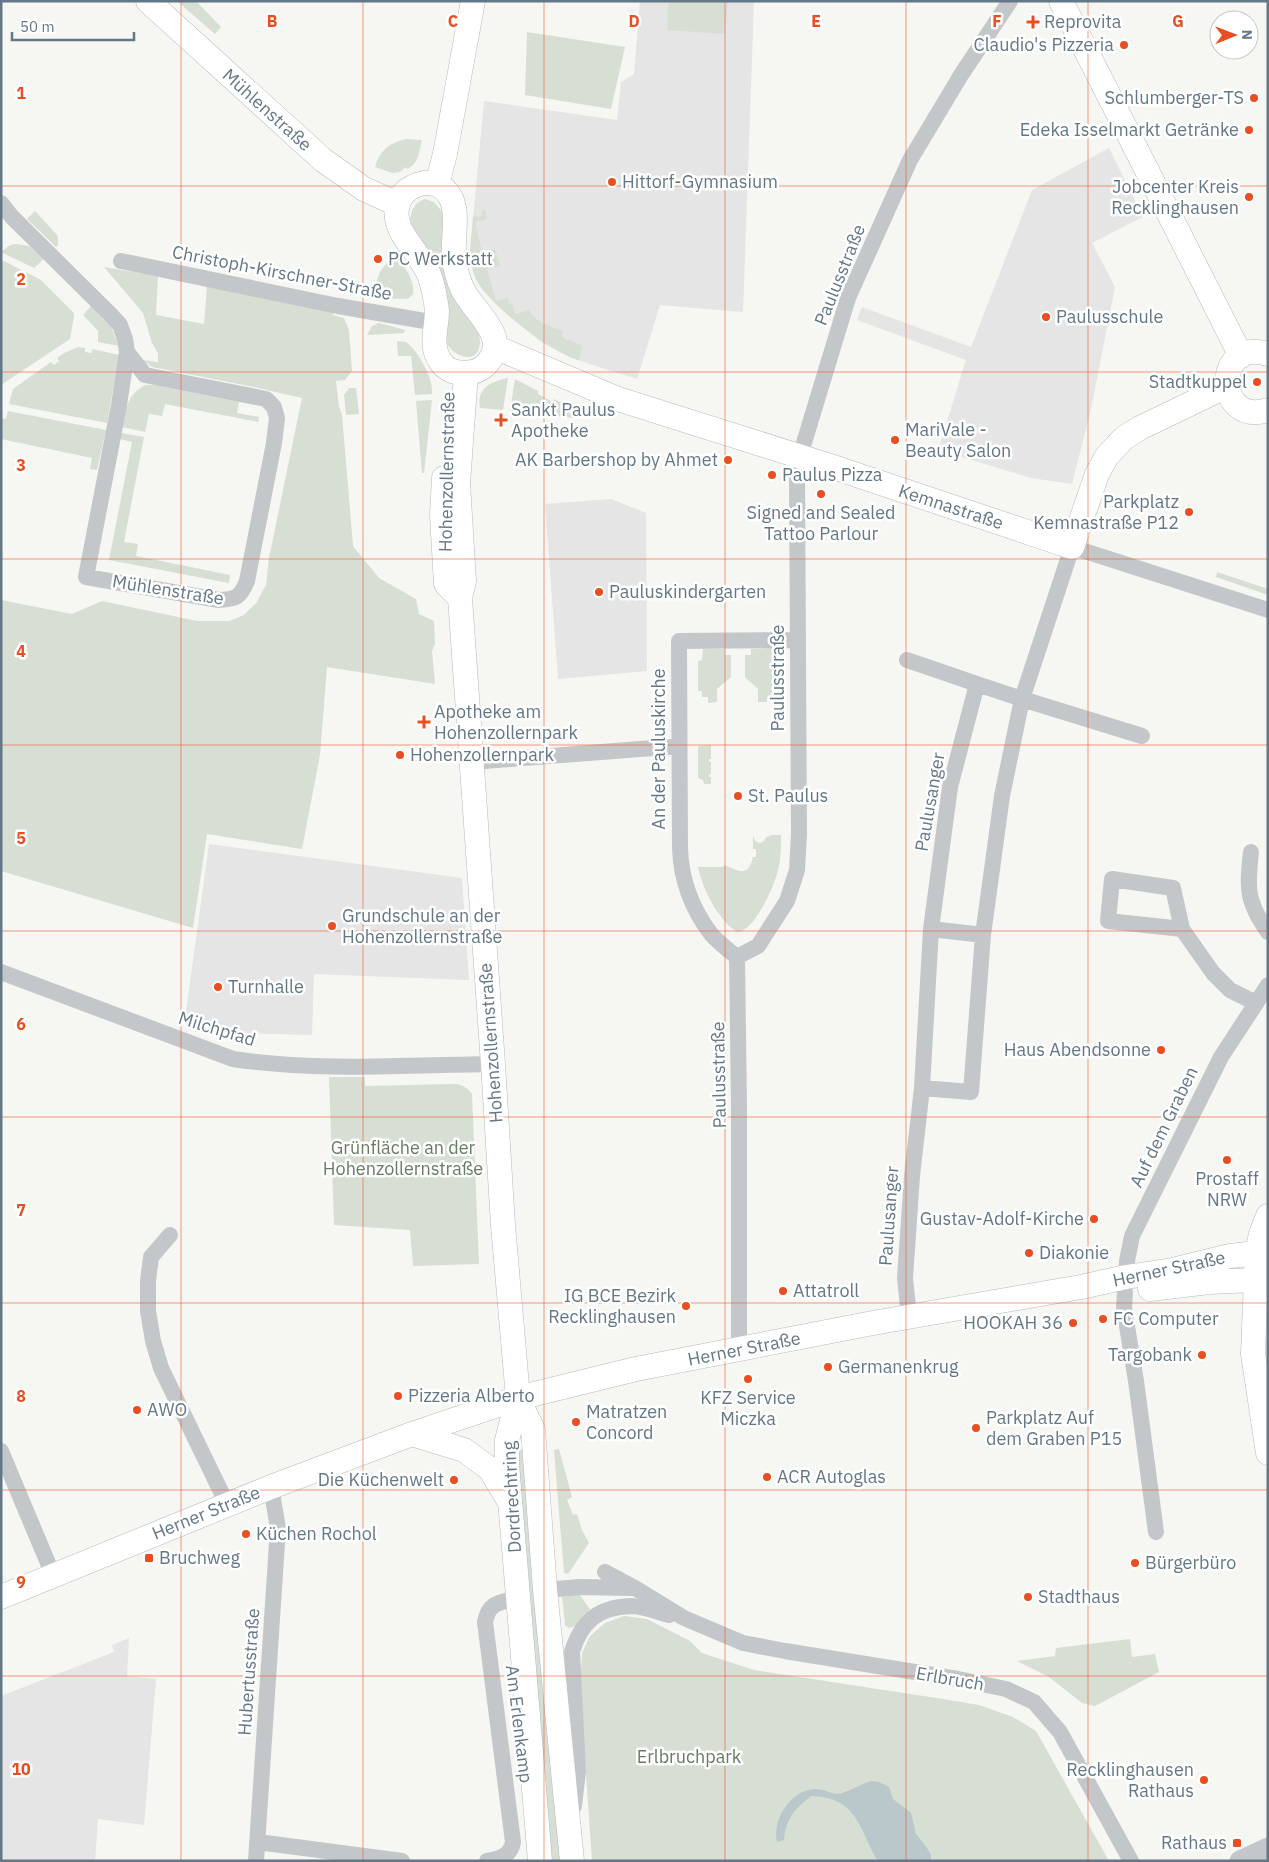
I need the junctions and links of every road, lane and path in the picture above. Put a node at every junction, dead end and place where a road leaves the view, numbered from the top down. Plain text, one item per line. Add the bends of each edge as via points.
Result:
1 (148, 1) edge
2 (473, 1) edge
3 (1010, 1) edge
4 (1061, 1) edge
5 (437, 185) junction
6 (1, 203) edge
7 (397, 204) junction
8 (121, 261) dead end
9 (436, 323) junction
10 (496, 346) junction
11 (127, 352) junction
12 (1268, 354) edge
13 (1241, 356) junction
14 (458, 372) junction
15 (1227, 386) junction
16 (1268, 410) edge
17 (800, 457) junction
18 (1072, 547) junction
19 (1268, 610) edge
20 (798, 640) junction
21 (907, 660) dead end
22 (977, 684) junction
23 (1022, 699) junction
24 (1142, 736) dead end
25 (679, 746) junction
26 (472, 762) junction
27 (1251, 852) dead end
28 (931, 929) junction
29 (1182, 929) junction
30 (1268, 932) edge
31 (983, 935) junction
32 (737, 957) junction
33 (1, 972) edge
34 (1268, 984) edge
35 (1256, 1003) junction
36 (493, 1064) junction
37 (922, 1088) junction
38 (1268, 1216) edge
39 (170, 1235) dead end
40 (1257, 1253) junction
41 (1254, 1280) junction
42 (1126, 1285) junction
43 (910, 1317) junction
44 (739, 1350) junction
45 (1260, 1354) edge
46 (518, 1398) junction
47 (412, 1434) junction
48 (1, 1451) edge
49 (1268, 1453) edge
50 (271, 1487) junction
51 (227, 1504) junction
52 (510, 1505) junction
53 (1156, 1532) dead end
54 (605, 1572) dead end
55 (53, 1575) junction
56 (635, 1588) junction
57 (546, 1590) junction
58 (1, 1596) edge
59 (519, 1598) junction
60 (684, 1618) junction
61 (577, 1635) joint
62 (258, 1842) junction
63 (1268, 1848) edge
64 (571, 1849) edge
65 (256, 1861) edge
66 (402, 1861) edge
67 (487, 1861) edge
68 (540, 1861) edge
69 (1131, 1861) edge
70 (1240, 1861) edge

1 - 7 main road, Mühlenstraße via 323,160 364,189
2 - 5 main road
3 - 17 street, Paulusstraße via 910,160 848,298
4 - 13 main road
5 - 7 main road via 415,185
5 - 10 main road via 445,189 453,205 454,258 462,287 491,331
6 - 11 street, Mühlenstraße via 120,325
7 - 9 main road, Hohenzollernstraße via 400,230 423,261 431,279
8 - 9 street, Christoph-Kirschner-Straße
9 - 14 main road, Hohenzollernstraße via 434,346 438,357
10 - 14 main road, Hohenzollernstraße via 486,366 473,372
10 - 17 main road, Kemnastraße via 618,399
11 - 11 street, Mühlenstraße via 86,577 219,600 233,599 242,593 248,574 274,443 277,418 274,407 266,400 145,375
12 - 13 main road via 1256,352
13 - 15 main road via 1230,366
14 - 26 main road, Hohenzollernstraße via 445,432 442,515 446,584 460,598
15 - 16 main road via 1230,397 1243,409 1254,412
15 - 18 main road via 1140,428 1112,450 1096,474
17 - 18 main road, Kemnastraße
17 - 20 street, Paulusstraße via 797,477
18 - 19 street, Kemnastraße
18 - 23 street
20 - 25 street, An der Pauluskirche via 679,641
20 - 32 street, Paulusstraße via 797,870 788,901 758,946
21 - 22 street
22 - 23 street
22 - 28 street, Paulusanger via 950,787
23 - 24 street
23 - 31 street via 1002,796
25 - 26 street
25 - 32 street, An der Pauluskirche via 683,877 688,893 711,934
26 - 36 main road, Hohenzollernstraße
27 - 30 street via 1247,886 1257,916
28 - 31 street
28 - 37 street, Paulusanger
29 - 29 street via 1173,888 1112,879 1108,921
29 - 35 street via 1218,979 1230,990
31 - 37 street via 971,1092
32 - 44 street, Paulusstraße
33 - 36 street, Milchpfad via 233,1059 306,1066
34 - 35 street, Auf dem Graben
35 - 42 street, Auf dem Graben via 1221,1057 1132,1236
36 - 46 main road, Hohenzollernstraße
37 - 43 street, Paulusanger via 905,1278
38 - 40 main road
39 - 51 street via 151,1257 148,1311 153,1341 161,1368
40 - 41 main road
40 - 42 main road, Herner Straße via 1230,1256
41 - 42 main road, Herner Straße
41 - 45 main road
42 - 43 main road, Herner Straße via 1081,1288
42 - 53 street, Auf dem Graben via 1124,1308
43 - 44 main road, Herner Straße
44 - 46 main road, Herner Straße via 636,1369
45 - 49 main road
46 - 47 main road, Herner Straße
46 - 52 main road, Dordrechtring via 507,1440
46 - 57 main road, Dordrechtring via 533,1430
47 - 50 main road, Herner Straße
47 - 52 main road via 464,1450 490,1470
48 - 55 street
50 - 51 main road, Herner Straße
50 - 62 street, Hubertusstraße via 278,1528
51 - 55 main road, Herner Straße
52 - 59 main road, Dordrechtring
54 - 56 street, Erlbruch
55 - 58 main road, Herner Straße
56 - 57 street
56 - 60 street, Erlbruch
57 - 64 main road, Dordrechtring
59 - 67 street, Am Erlenkamp via 494,1605 487,1611 485,1622 513,1842 506,1855
59 - 68 main road, Dordrechtring
60 - 61 street, Erlbruch via 632,1606 603,1611
60 - 69 street, Erlbruch via 743,1643 958,1679 1006,1689 1034,1702 1060,1732
61 - 64 street, Dordrechtring via 572,1652 578,1771
62 - 65 street, Hubertusstraße
62 - 66 street
63 - 70 street

